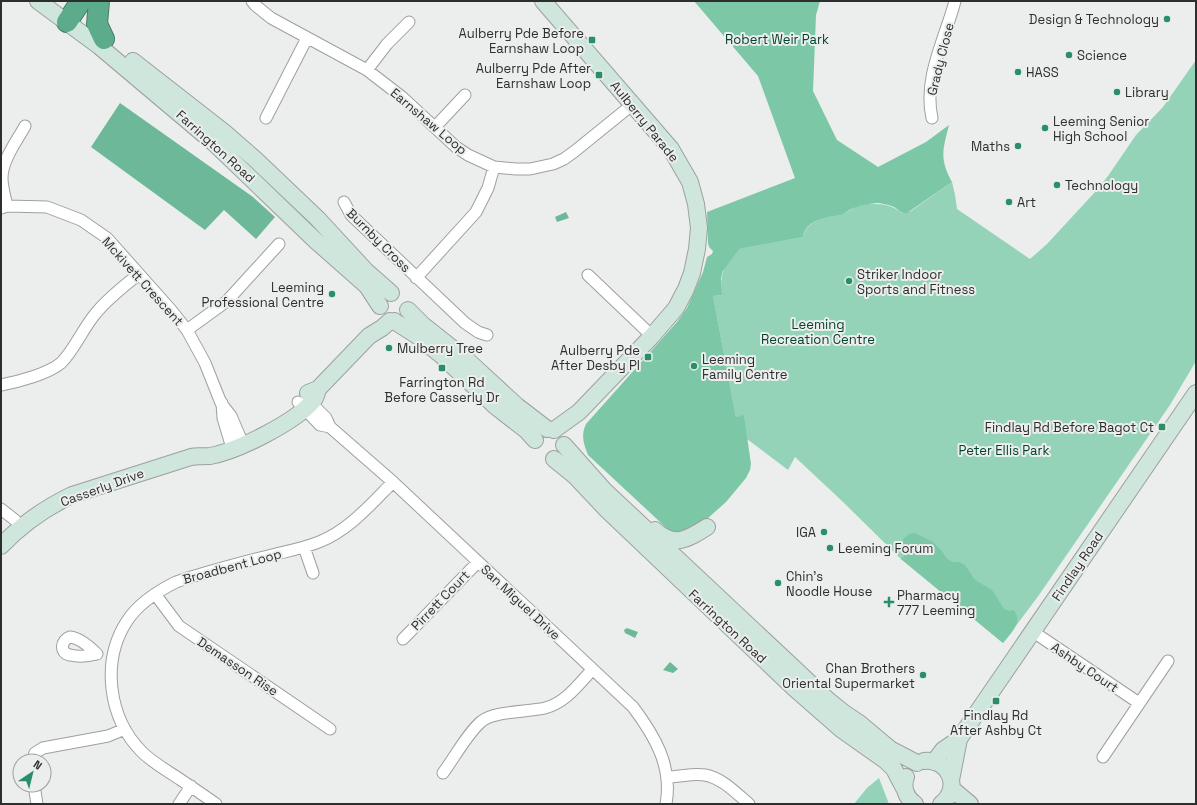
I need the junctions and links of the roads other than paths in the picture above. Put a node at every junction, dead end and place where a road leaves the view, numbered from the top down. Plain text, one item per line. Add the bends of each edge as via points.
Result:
1 (38, 1) edge
2 (54, 1) edge
3 (99, 1) edge
4 (252, 1) edge
5 (543, 1) edge
6 (955, 1) edge
7 (74, 13) edge
8 (409, 22) dead end
9 (307, 38) junction
10 (104, 39) junction
11 (367, 70) junction
12 (465, 95) dead end
13 (633, 104) junction
14 (266, 118) dead end
15 (932, 118) dead end
16 (25, 126) dead end
17 (435, 127) junction
18 (494, 167) junction
19 (344, 202) dead end
20 (4, 207) edge
21 (279, 244) dead end
22 (139, 274) junction
23 (588, 275) dead end
24 (416, 278) junction
25 (391, 293) junction
26 (408, 310) junction
27 (386, 315) junction
28 (187, 330) junction
29 (487, 335) dead end
30 (652, 336) junction
31 (1, 385) edge
32 (1196, 393) edge
33 (307, 400) junction
34 (557, 436) junction
35 (236, 443) junction
36 (542, 452) junction
37 (393, 482) junction
38 (604, 490) junction
39 (1, 509) edge
40 (21, 527) junction
41 (707, 527) dead end
42 (1, 546) edge
43 (304, 547) junction
44 (478, 562) junction
45 (313, 573) dead end
46 (155, 594) junction
47 (1032, 631) junction
48 (403, 639) dead end
49 (97, 654) dead end
50 (112, 658) junction
51 (1168, 661) dead end
52 (592, 670) junction
53 (1139, 703) junction
54 (125, 729) junction
55 (330, 729) dead end
56 (959, 739) junction
57 (35, 753) edge
58 (1103, 757) dead end
59 (934, 762) junction
60 (917, 763) junction
61 (443, 773) dead end
62 (667, 778) junction
63 (951, 784) junction
64 (191, 786) junction
65 (904, 788) junction
66 (35, 793) edge
67 (37, 804) edge
68 (179, 804) edge
69 (216, 804) edge
70 (666, 804) edge
71 (749, 804) edge
72 (915, 804) edge
73 (942, 804) edge
74 (970, 804) edge

1 - 7 main road, Farrington Road
2 - 7 main road, Farrington Road
3 - 10 highway via 97,24
4 - 9 street, Earnshaw Loop via 271,18
5 - 13 main road, Aulberry Parade
6 - 15 street, Grady Close via 933,75 929,102
7 - 10 main road, Farrington Road
7 - 27 main road, Farrington Road via 156,93 214,143 367,286
8 - 11 street via 387,44
9 - 11 street, Earnshaw Loop
9 - 14 street
10 - 25 main road, Farrington Road via 256,160
11 - 17 street, Earnshaw Loop
12 - 17 street
13 - 18 street, Earnshaw Loop via 575,151 553,164 530,169
13 - 30 main road, Aulberry Parade via 679,160 694,193 698,216 698,249 686,289 676,308
16 - 20 street via 3,169
17 - 18 street, Earnshaw Loop via 456,147
18 - 24 street, Burnby Cross via 488,188 476,212
19 - 24 street, Burnby Cross via 351,215
20 - 22 street, Mckivett Crescent via 47,208 81,220 107,238
21 - 28 street via 227,301
22 - 28 street, Mckivett Crescent
22 - 31 street via 96,313 61,362 52,369
23 - 30 street
24 - 29 street, Burnby Cross via 465,323
25 - 26 main road via 404,297
25 - 27 main road via 383,298
26 - 27 main road via 401,319
26 - 34 main road, Farrington Road via 517,406
27 - 33 main road, Casserly Drive via 382,328 369,336
27 - 36 main road, Farrington Road via 441,355 495,406 527,431
28 - 35 street, Mckivett Crescent via 205,363 222,403 223,418
30 - 34 main road, Aulberry Parade
32 - 47 main road, Findlay Road
33 - 35 main road, Casserly Drive via 270,432
33 - 37 street, San Miguel Drive via 326,418 330,427
34 - 36 main road via 539,433
34 - 36 main road via 561,454
34 - 38 main road, Farrington Road
35 - 40 main road, Casserly Drive via 211,455 192,457 72,495 41,512
36 - 65 main road, Farrington Road via 575,476 606,510 794,688 842,730 886,761
37 - 43 street, Broadbent Loop via 347,526 336,534
37 - 44 street, San Miguel Drive
38 - 41 main road via 618,496 660,535 670,540 688,538
38 - 60 main road, Farrington Road via 828,700 890,748
39 - 40 street
40 - 42 main road, Casserly Drive
43 - 45 street
43 - 46 street, Broadbent Loop via 198,575 177,582
44 - 48 street, Pirrett Court
44 - 52 street, San Miguel Drive
46 - 50 street, Broadbent Loop via 136,610 128,621
46 - 55 street, Demasson Rise via 179,626
47 - 53 street, Ashby Court
47 - 56 main road, Findlay Road
49 - 50 street
50 - 54 street, Broadbent Loop via 114,696
51 - 53 street
52 - 61 street via 566,697 551,706 482,720
52 - 62 street, San Miguel Drive via 633,707 649,728 660,749
53 - 58 street
54 - 57 street via 108,736 43,748
54 - 64 street, Broadbent Loop via 142,752
56 - 59 main road, Findlay Road via 943,750
56 - 63 main road, Findlay Road
59 - 60 main road
59 - 63 main road via 945,768
60 - 65 main road via 907,774
62 - 70 street, San Miguel Drive
62 - 71 street via 704,775 714,778
63 - 73 main road, Findlay Road via 949,795
63 - 74 main road
64 - 68 street
64 - 69 street, Broadbent Loop
65 - 72 main road, Farrington Road via 911,802
66 - 67 street

